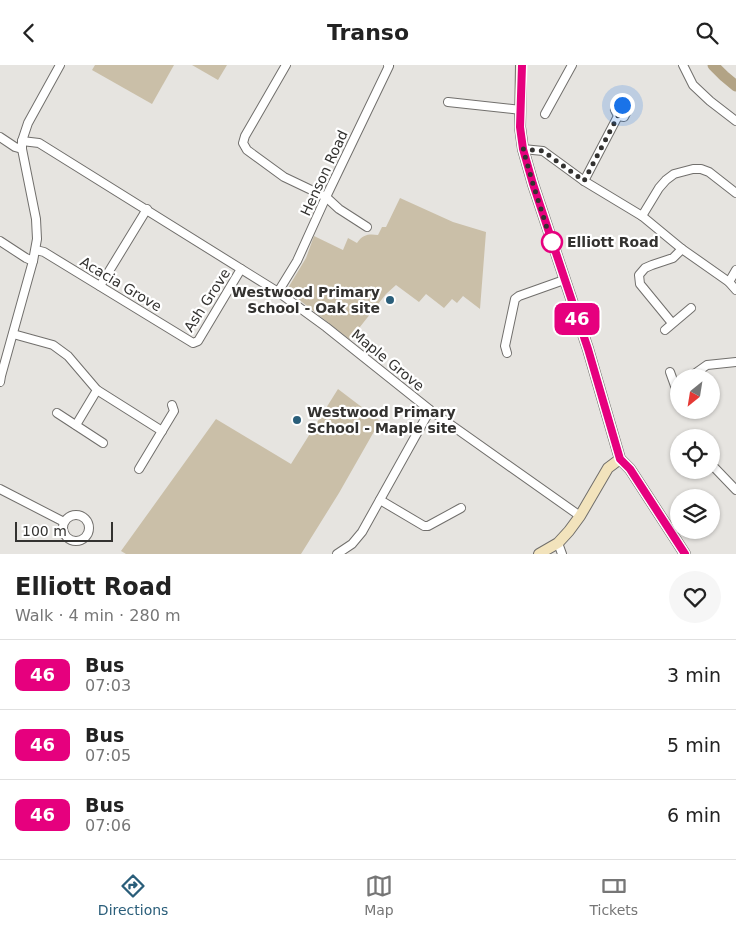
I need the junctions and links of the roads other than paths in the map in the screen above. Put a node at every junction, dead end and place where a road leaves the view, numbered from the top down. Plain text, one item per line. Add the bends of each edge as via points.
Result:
1 (60, 65) edge
2 (286, 65) edge
3 (389, 65) edge
4 (522, 65) edge
5 (572, 65) edge
6 (683, 65) edge
7 (448, 102) dead end
8 (521, 110) junction
9 (544, 113) dead end
10 (618, 116) dead end
11 (736, 121) edge
12 (0, 137) edge
13 (22, 145) junction
14 (523, 149) junction
15 (584, 181) junction
16 (736, 193) edge
17 (326, 197) junction
18 (146, 209) junction
19 (642, 216) junction
20 (367, 227) dead end
21 (0, 241) edge
22 (682, 249) junction
23 (36, 250) junction
24 (33, 261) junction
25 (242, 269) junction
26 (736, 270) edge
27 (564, 280) junction
28 (728, 282) junction
29 (100, 286) junction
30 (736, 290) edge
31 (278, 292) junction
32 (691, 308) dead end
33 (672, 323) junction
34 (664, 329) dead end
35 (12, 334) junction
36 (193, 343) joint
37 (507, 353) dead end
38 (736, 362) edge
39 (701, 369) edge
40 (0, 378) edge
41 (97, 390) junction
42 (172, 405) dead end
43 (430, 410) junction
44 (57, 413) dead end
45 (76, 425) junction
46 (162, 431) junction
47 (103, 443) dead end
48 (620, 459) junction
49 (139, 469) dead end
50 (720, 473) edge
51 (0, 489) edge
52 (736, 490) edge
53 (380, 500) junction
54 (461, 508) dead end
55 (580, 516) junction
56 (64, 522) dead end
57 (558, 543) junction
58 (680, 552) edge
59 (337, 554) edge
60 (539, 554) edge
61 (562, 554) edge

1 - 13 street via 28,123
2 - 17 street via 243,143 247,150 284,177
3 - 17 street, Henson Road
4 - 8 main road
5 - 9 street
6 - 11 street via 693,85
7 - 8 street
8 - 14 main road
10 - 15 street
12 - 13 street, Maple Grove via 15,147
13 - 18 street, Maple Grove via 40,143
13 - 23 street via 36,219
14 - 15 street via 543,151
14 - 27 main road
15 - 19 street
16 - 19 street via 709,172 693,169 674,174 666,180
17 - 20 street
17 - 31 street, Henson Road via 297,261
18 - 25 street, Maple Grove
18 - 29 street
19 - 22 street
21 - 24 street
22 - 28 street
22 - 33 street via 673,258 645,268 639,275 640,284
23 - 24 street
23 - 29 street, Acacia Grove
24 - 35 street
25 - 31 street, Maple Grove
25 - 36 street, Ash Grove via 198,341
26 - 28 street
27 - 37 street via 515,299 505,346
27 - 48 main road
28 - 30 street
29 - 36 street, Acacia Grove
31 - 43 street, Maple Grove
32 - 33 street
33 - 34 street
35 - 40 street
35 - 41 street via 53,345 68,356
38 - 39 street via 707,365
41 - 45 street
41 - 46 street
42 - 46 street via 174,411
43 - 53 street
43 - 55 street, Maple Grove
44 - 45 street
45 - 47 street
46 - 49 street
48 - 55 main road via 608,468
48 - 58 main road via 630,469
50 - 52 street
51 - 56 street
53 - 54 street via 424,526
53 - 59 street via 362,532
55 - 57 main road
57 - 60 main road
57 - 61 street

